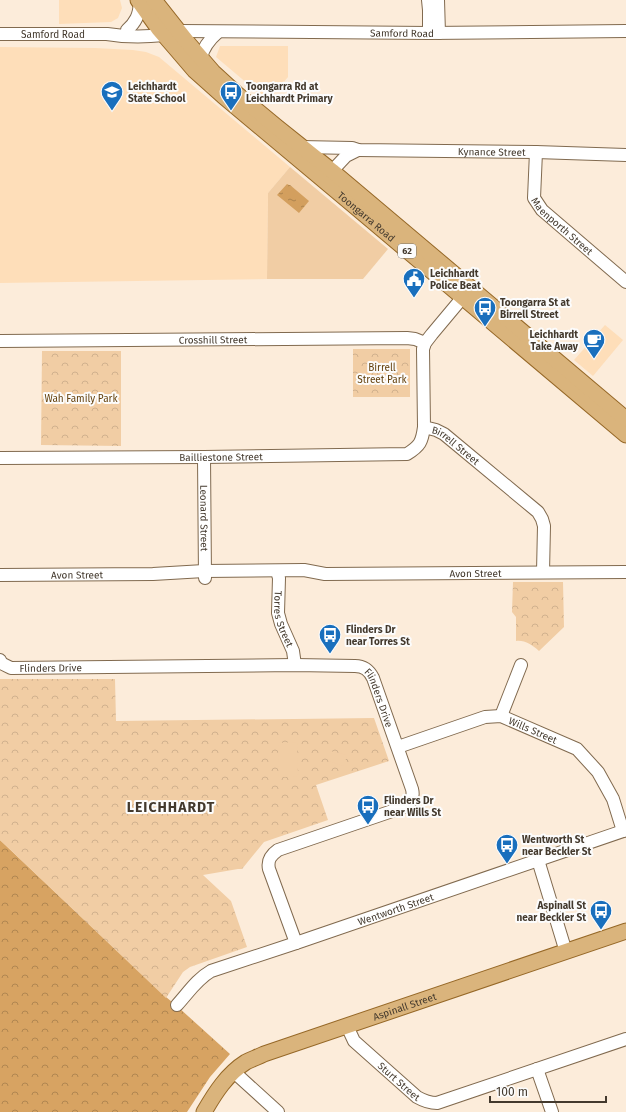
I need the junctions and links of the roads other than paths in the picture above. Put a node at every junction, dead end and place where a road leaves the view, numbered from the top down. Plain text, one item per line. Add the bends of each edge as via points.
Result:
1 (428, 0) edge
2 (438, 0) edge
3 (144, 1) edge
4 (127, 30) junction
5 (626, 31) edge
6 (162, 32) junction
7 (179, 32) junction
8 (218, 32) junction
9 (434, 33) junction
10 (0, 34) edge
11 (107, 34) junction
12 (201, 58) junction
13 (301, 147) junction
14 (342, 148) junction
15 (358, 150) junction
16 (536, 152) junction
17 (626, 155) edge
18 (325, 171) junction
19 (626, 282) edge
20 (466, 293) junction
21 (0, 341) edge
22 (425, 343) junction
23 (626, 419) edge
24 (424, 427) junction
25 (626, 436) edge
26 (204, 457) junction
27 (0, 458) edge
28 (543, 572) junction
29 (626, 572) edge
30 (278, 574) junction
31 (0, 575) edge
32 (205, 575) junction
33 (0, 660) edge
34 (521, 665) dead end
35 (295, 666) junction
36 (501, 716) junction
37 (398, 747) junction
38 (624, 830) edge
39 (538, 860) junction
40 (626, 931) edge
41 (296, 943) junction
42 (566, 952) junction
43 (177, 1005) dead end
44 (347, 1026) junction
45 (626, 1039) edge
46 (537, 1069) junction
47 (234, 1072) junction
48 (204, 1112) edge
49 (278, 1112) edge
50 (552, 1112) edge

1 - 9 street
2 - 9 street
3 - 4 street via 136,21
3 - 6 main road, Toongarra Road / 62
3 - 7 main road, Toongarra Road / 62
4 - 6 street, Samford Road
4 - 11 street, Samford Road
5 - 9 street, Samford Road
6 - 7 main road, Samford Road
6 - 11 street, Samford Road via 150,36
6 - 18 main road, Toongarra Road / 62 via 211,86
7 - 8 street, Samford Road
7 - 12 main road, Toongarra Road / 62
8 - 9 street, Samford Road
8 - 12 street via 209,41
10 - 11 street, Samford Road
12 - 13 main road, Toongarra Road / 62 via 236,94
13 - 14 street, Kynance Street
13 - 18 main road, Toongarra Road / 62
14 - 15 street, Kynance Street
14 - 18 street via 335,152
15 - 16 street, Kynance Street
15 - 18 street
16 - 17 street, Kynance Street
16 - 19 street, Maenporth Street via 534,198 542,210
18 - 20 main road, Toongarra Road / 62
20 - 22 street
20 - 23 main road, Toongarra Road / 62
20 - 25 main road, Toongarra Road / 62
21 - 22 street, Crosshill Street via 407,338
22 - 24 street, Birrell Street
24 - 26 street, Bailliestone Street via 423,439 407,454
24 - 28 street, Birrell Street via 444,434 538,512 544,526
26 - 27 street, Bailliestone Street
26 - 32 street, Leonard Street
28 - 29 street, Avon Street
28 - 30 street, Avon Street via 325,574 305,578
30 - 32 street, Avon Street
30 - 35 street, Torres Street via 278,613 293,651
31 - 32 street, Avon Street via 153,574 183,579
33 - 35 street, Flinders Drive via 11,668
34 - 36 street
35 - 37 street, Flinders Drive via 360,666 367,669 373,678
36 - 37 street, Wills Street via 485,717
36 - 38 street, Wills Street via 577,749 598,772 614,799
37 - 41 street, Flinders Drive via 413,792 412,800 407,805 278,850 270,857 269,868
38 - 39 street, Wentworth Street
39 - 41 street, Wentworth Street
39 - 42 street
40 - 42 main road, Aspinall Street
41 - 43 street, Wentworth Street via 204,975
42 - 44 main road, Aspinall Street
44 - 46 street, Sturt Street via 354,1041 417,1097 430,1103
44 - 47 main road, Aspinall Street via 264,1054
45 - 46 street, Sturt Street
46 - 50 street
47 - 48 main road, Aspinall Street via 222,1084
47 - 49 street

